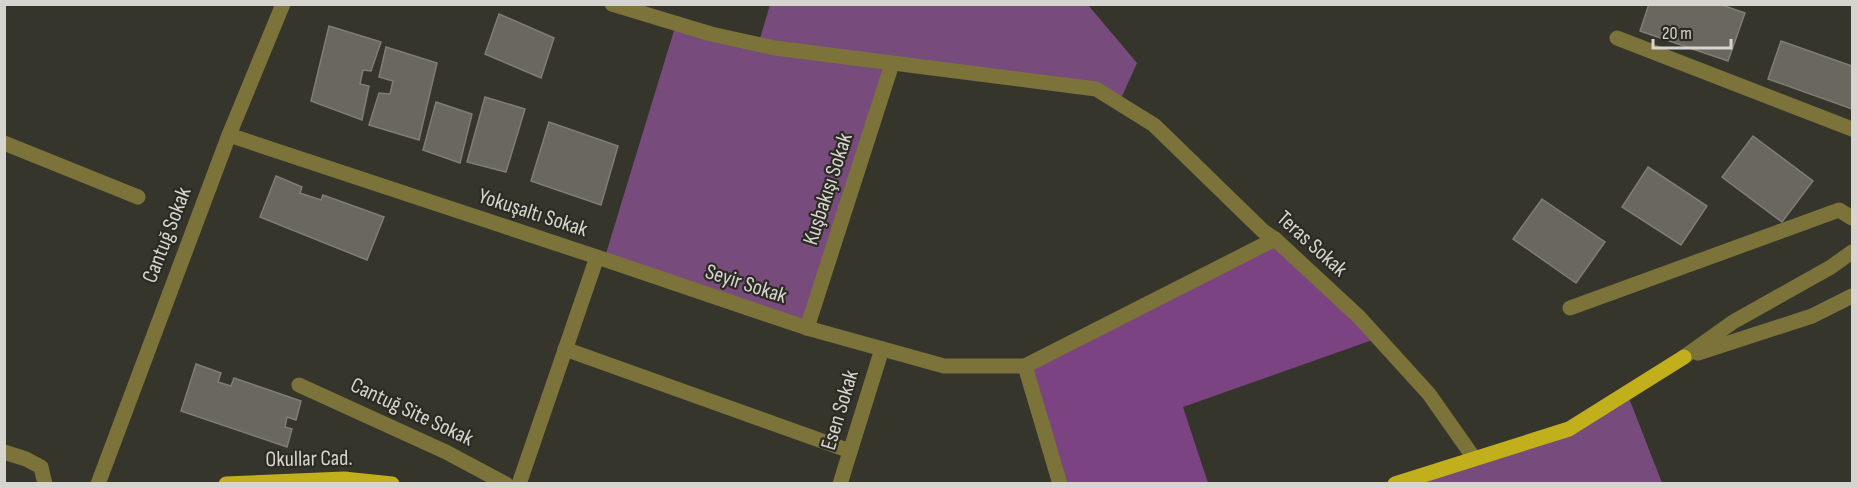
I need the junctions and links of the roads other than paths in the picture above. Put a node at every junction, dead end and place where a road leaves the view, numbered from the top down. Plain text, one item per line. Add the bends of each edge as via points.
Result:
1 (283, 4) edge
2 (612, 4) edge
3 (664, 12) edge
4 (1617, 38) dead end
5 (892, 64) junction
6 (1852, 129) edge
7 (229, 135) junction
8 (4, 143) edge
9 (138, 197) dead end
10 (1852, 218) edge
11 (1275, 239) junction
12 (1852, 252) edge
13 (597, 258) junction
14 (1852, 296) edge
15 (1570, 308) dead end
16 (807, 328) junction
17 (565, 349) junction
18 (882, 349) junction
19 (1684, 357) junction
20 (1025, 366) junction
21 (299, 385) dead end
22 (850, 451) junction
23 (4, 452) edge
24 (1474, 458) junction
25 (45, 483) edge
26 (98, 483) edge
27 (226, 483) edge
28 (234, 483) edge
29 (392, 483) edge
30 (506, 483) edge
31 (519, 483) edge
32 (840, 483) edge
33 (1060, 483) edge
34 (1395, 483) edge

1 - 7 street, Cantuğ Sokak
2 - 3 street
3 - 5 street via 711,34 775,48
4 - 6 street
5 - 11 street, Teras Sokak via 1096,89 1154,125
5 - 16 street, Kuşbakışı Sokak
7 - 13 street, Yokuşaltı Sokak
7 - 26 street, Cantuğ Sokak
8 - 9 street
10 - 15 street via 1839,210
11 - 20 street
11 - 24 street, Teras Sokak via 1359,317 1429,394
12 - 19 street via 1733,322
13 - 16 street, Seyir Sokak
13 - 17 street, Yokuşaltı Sokak
14 - 19 street via 1812,316
16 - 18 street, Seyir Sokak
17 - 22 street
17 - 31 street, Yokuşaltı Sokak
18 - 20 street, Seyir Sokak via 944,366
18 - 22 street, Esen Sokak
19 - 24 main road via 1569,429
20 - 33 street
21 - 30 street, Cantuğ Site Sokak
22 - 32 street, Esen Sokak
23 - 25 street via 41,467
24 - 34 main road
27 - 28 main road, Okullar Cad.
28 - 29 main road, Okullar Cad. via 344,479

